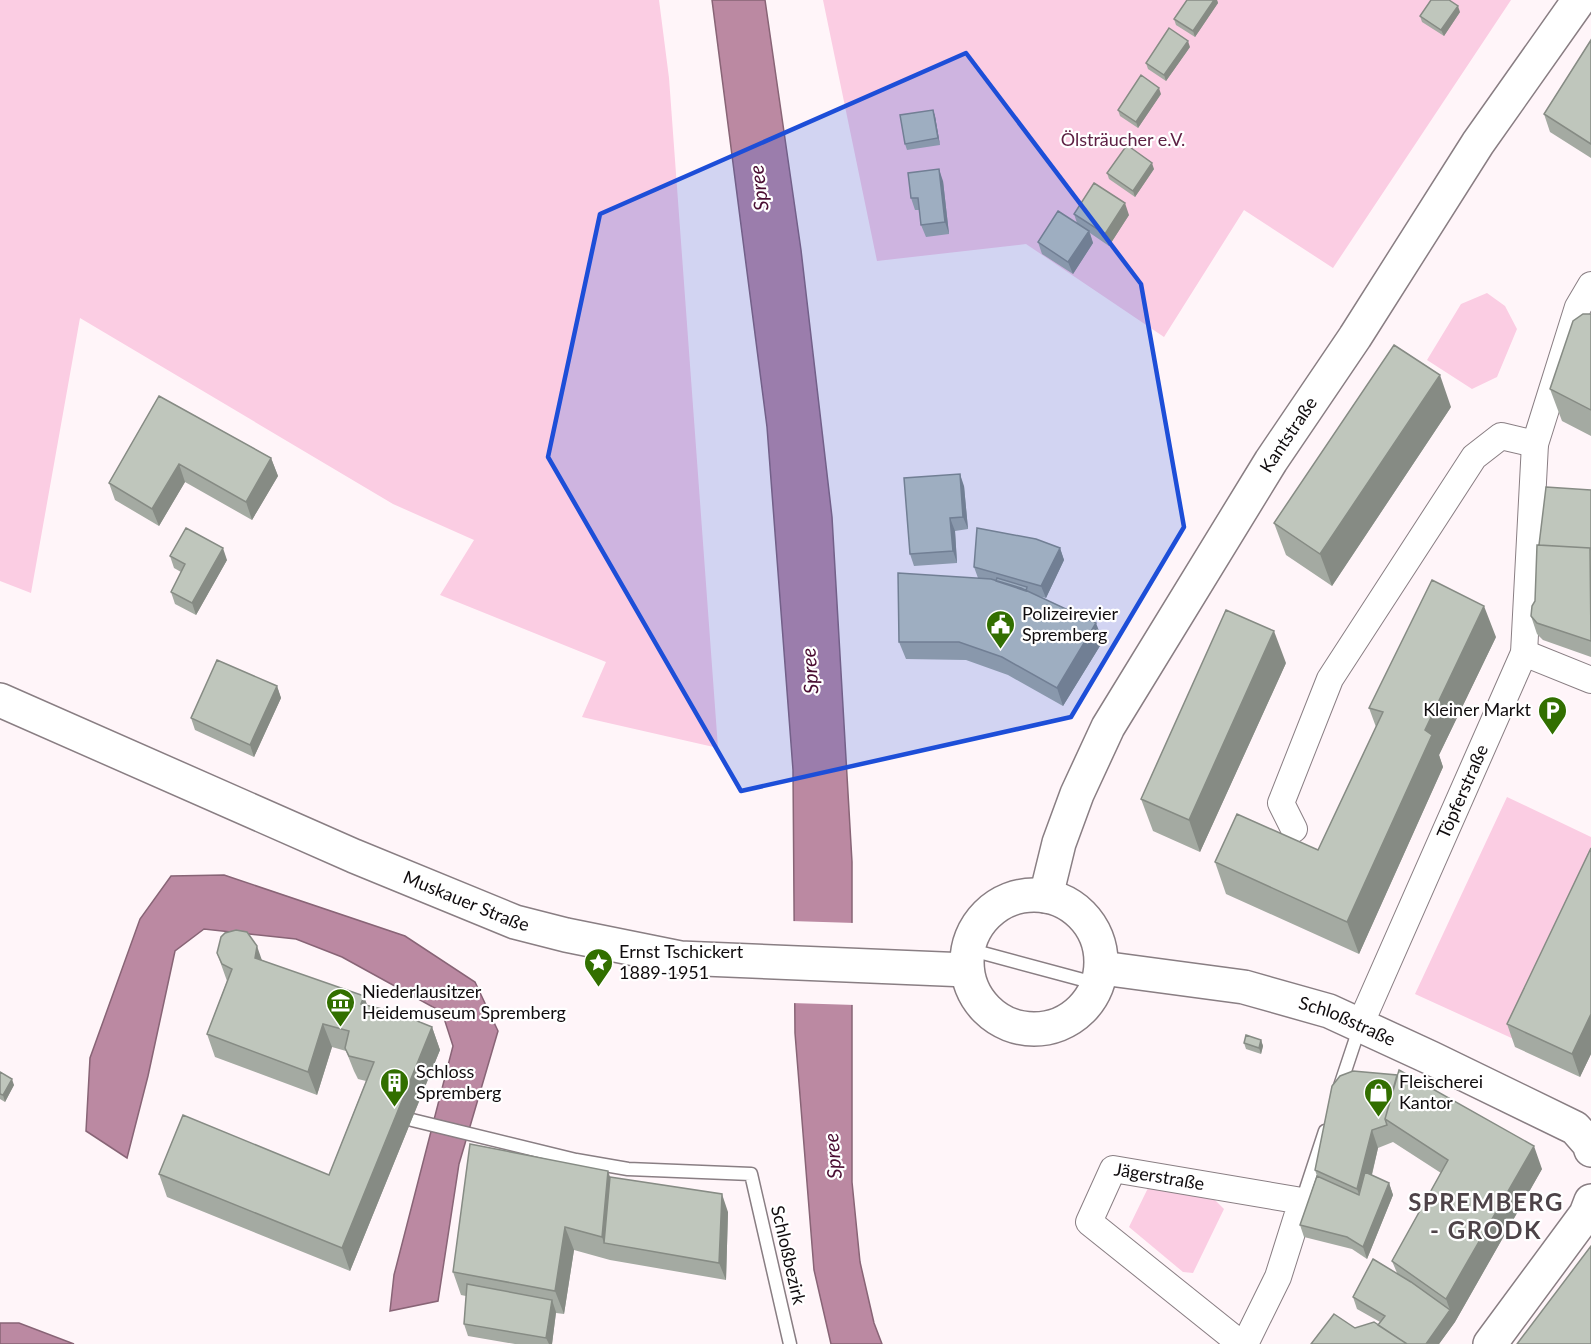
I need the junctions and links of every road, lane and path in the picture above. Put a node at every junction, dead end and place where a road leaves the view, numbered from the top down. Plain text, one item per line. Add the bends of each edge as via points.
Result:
1 (1579, 0) edge
2 (1591, 285) edge
3 (1584, 311) edge
4 (1535, 444) junction
5 (1524, 653) junction
6 (1591, 680) edge
7 (0, 700) edge
8 (1294, 829) dead end
9 (1046, 896) junction
10 (967, 960) junction
11 (1100, 976) junction
12 (1360, 1025) junction
13 (1335, 1100) edge
14 (417, 1121) dead end
15 (1328, 1122) edge
16 (1583, 1139) edge
17 (1302, 1201) junction
18 (1591, 1201) edge
19 (790, 1344) edge
20 (1243, 1344) edge
21 (1490, 1344) edge

1 - 9 main road, Kantstraße via 1478,143 1271,461 1108,727 1059,843
2 - 3 street, Töpferstraße
3 - 4 street, Töpferstraße
4 - 5 street, Töpferstraße
4 - 8 street via 1500,436 1474,457 1330,679 1281,803
5 - 6 street
5 - 12 street, Töpferstraße
7 - 10 main road, Muskauer Straße via 362,860 515,922 680,958 869,966
9 - 10 main road via 1025,895 1005,901 987,913 975,930
9 - 11 main road via 1065,902 1094,929 1101,948
10 - 11 lane
10 - 11 main road via 973,991 985,1009 1003,1022 1024,1029 1046,1029 1067,1022 1084,1008
11 - 12 main road, Schloßstraße via 1244,987 1329,1011
12 - 13 lane
12 - 16 main road, Schloßstraße
14 - 19 lane, Schloßbezirk via 628,1169 751,1174
15 - 17 lane
17 - 20 street, Jägerstraße via 1278,1277
17 - 20 street, Jägerstraße via 1113,1169 1089,1222
18 - 21 main road via 1586,1214

